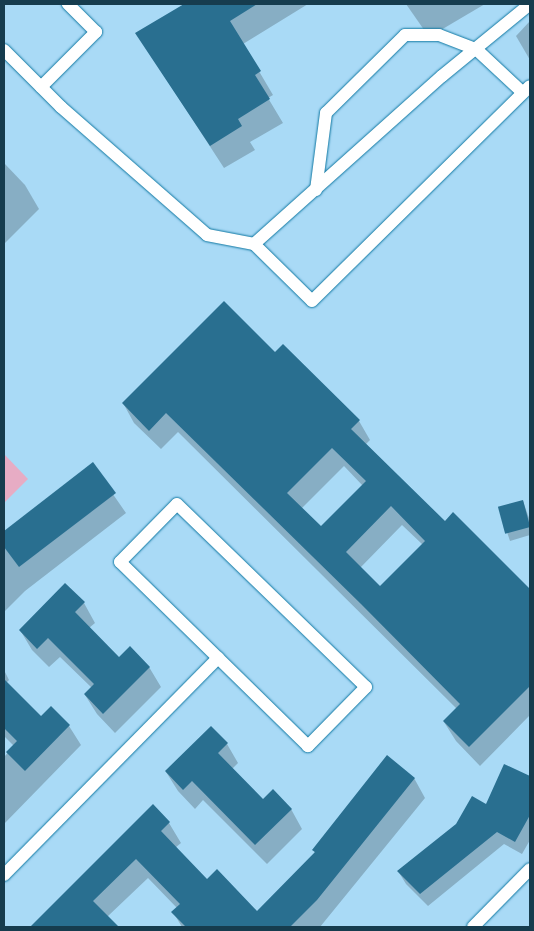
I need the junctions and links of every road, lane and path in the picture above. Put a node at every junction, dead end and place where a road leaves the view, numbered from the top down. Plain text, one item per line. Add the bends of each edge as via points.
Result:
1 (68, 4) edge
2 (530, 4) edge
3 (476, 49) junction
4 (4, 50) edge
5 (41, 87) junction
6 (527, 89) edge
7 (316, 190) junction
8 (254, 244) junction
9 (218, 658) junction
10 (530, 869) edge
11 (4, 875) edge
12 (473, 927) edge

1 - 5 lane via 96,32
2 - 3 lane
3 - 6 lane
3 - 7 lane
3 - 7 lane via 439,35 405,35 326,113
4 - 5 lane
5 - 8 lane via 207,235
6 - 8 lane via 312,302
7 - 8 lane
9 - 9 lane via 308,746 366,687 177,504 120,562
9 - 11 lane
10 - 12 lane

